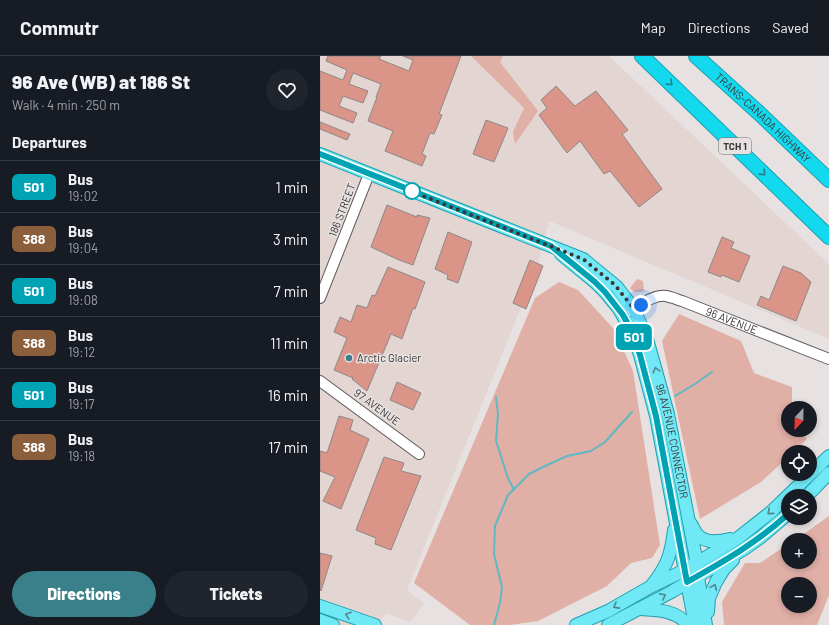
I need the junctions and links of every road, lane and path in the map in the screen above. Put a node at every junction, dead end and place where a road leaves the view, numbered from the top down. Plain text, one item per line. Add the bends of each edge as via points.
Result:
1 (642, 56) edge
2 (696, 56) edge
3 (320, 154) edge
4 (369, 174) junction
5 (829, 180) edge
6 (829, 237) edge
7 (320, 298) edge
8 (628, 312) junction
9 (829, 360) edge
10 (320, 381) edge
11 (419, 454) dead end
12 (829, 456) edge
13 (829, 473) edge
14 (814, 489) edge
15 (675, 518) junction
16 (688, 518) junction
17 (781, 520) edge
18 (738, 538) junction
19 (744, 549) junction
20 (696, 563) junction
21 (685, 570) junction
22 (692, 580) junction
23 (650, 587) junction
24 (320, 606) edge
25 (639, 609) junction
26 (320, 620) edge
27 (334, 625) edge
28 (376, 625) edge
29 (576, 625) edge
30 (608, 625) edge
31 (688, 625) edge
32 (695, 625) edge
33 (707, 625) edge

1 -> 6 highway, TCH 1
2 - 5 highway, TRANS-CANADA HIGHWAY
3 - 4 main road
4 - 7 street, 186 STREET
4 - 8 main road via 551,246
8 - 9 street, 96 AVENUE via 655,297 665,296
8 - 15 main road, 96 AVENUE CONNECTOR via 656,416
16 -> 8 main road, 96 AVENUE CONNECTOR via 668,414 647,339
10 - 11 street, 97 AVENUE
12 -> 18 main road via 771,512
13 - 14 main road
15 - 21 main road, 96 AVENUE CONNECTOR
15 - 23 main road via 671,551 660,575
16 - 18 main road via 697,534 707,540 719,542
16 - 20 main road, 96 AVENUE CONNECTOR
17 - 19 main road
18 - 20 main road
19 - 22 main road
33 -> 19 main road via 709,598 716,582 724,569
20 - 21 main road
20 - 22 main road, 96 AVENUE CONNECTOR
21 - 22 main road, 96 AVENUE CONNECTOR
21 - 23 main road
25 -> 22 main road
22 - 32 main road
22 - 33 main road
23 -> 29 main road via 608,611
28 -> 24 main road
25 - 30 main road
25 - 31 main road via 671,612
26 - 27 main road

